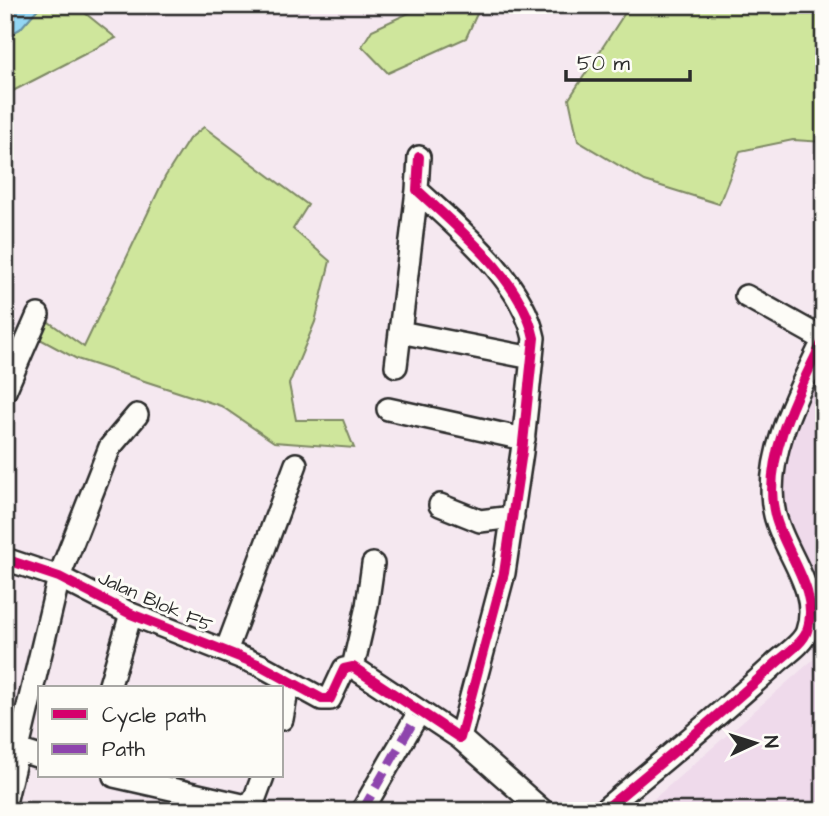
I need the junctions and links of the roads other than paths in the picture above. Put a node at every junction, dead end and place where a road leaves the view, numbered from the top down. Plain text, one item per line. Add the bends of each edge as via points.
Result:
1 (419, 157) dead end
2 (417, 190) junction
3 (746, 296) dead end
4 (38, 315) dead end
5 (400, 332) junction
6 (824, 339) edge
7 (532, 358) junction
8 (396, 366) dead end
9 (5, 391) edge
10 (388, 409) dead end
11 (137, 415) dead end
12 (524, 439) junction
13 (296, 464) dead end
14 (440, 505) dead end
15 (513, 517) junction
16 (5, 559) edge
17 (373, 564) dead end
18 (59, 577) junction
19 (131, 614) junction
20 (226, 651) junction
21 (353, 667) junction
22 (289, 681) junction
23 (110, 686) edge
24 (284, 708) edge
25 (419, 712) junction
26 (460, 738) junction
27 (18, 750) junction
28 (38, 756) edge
29 (122, 778) edge
30 (262, 778) edge
31 (5, 803) edge
32 (251, 809) edge
33 (362, 811) edge
34 (543, 811) edge
35 (603, 811) edge

1 - 2 street
2 - 5 street
2 - 7 street via 480,247 517,299 530,322
3 - 6 street
4 - 9 street
5 - 7 street
5 - 8 street
6 - 35 street via 800,385 774,458 775,515 808,594 811,616 806,635
7 - 12 street
10 - 12 street
11 - 18 street via 110,447
12 - 15 street
13 - 20 street
14 - 15 street via 480,521
15 - 26 street via 504,573
16 - 18 street, Jalan Blok F5
17 - 21 street
18 - 19 street, Jalan Blok F5
18 - 27 street
19 - 20 street, Jalan Blok F5
19 - 23 street
20 - 22 street, Jalan Blok F5
21 - 22 street, Jalan Blok F5 via 344,669 327,699
21 - 25 street
22 - 24 street
25 - 26 street
25 - 33 street
26 - 34 street
27 - 28 street
27 - 31 street
29 - 32 street
30 - 32 street

